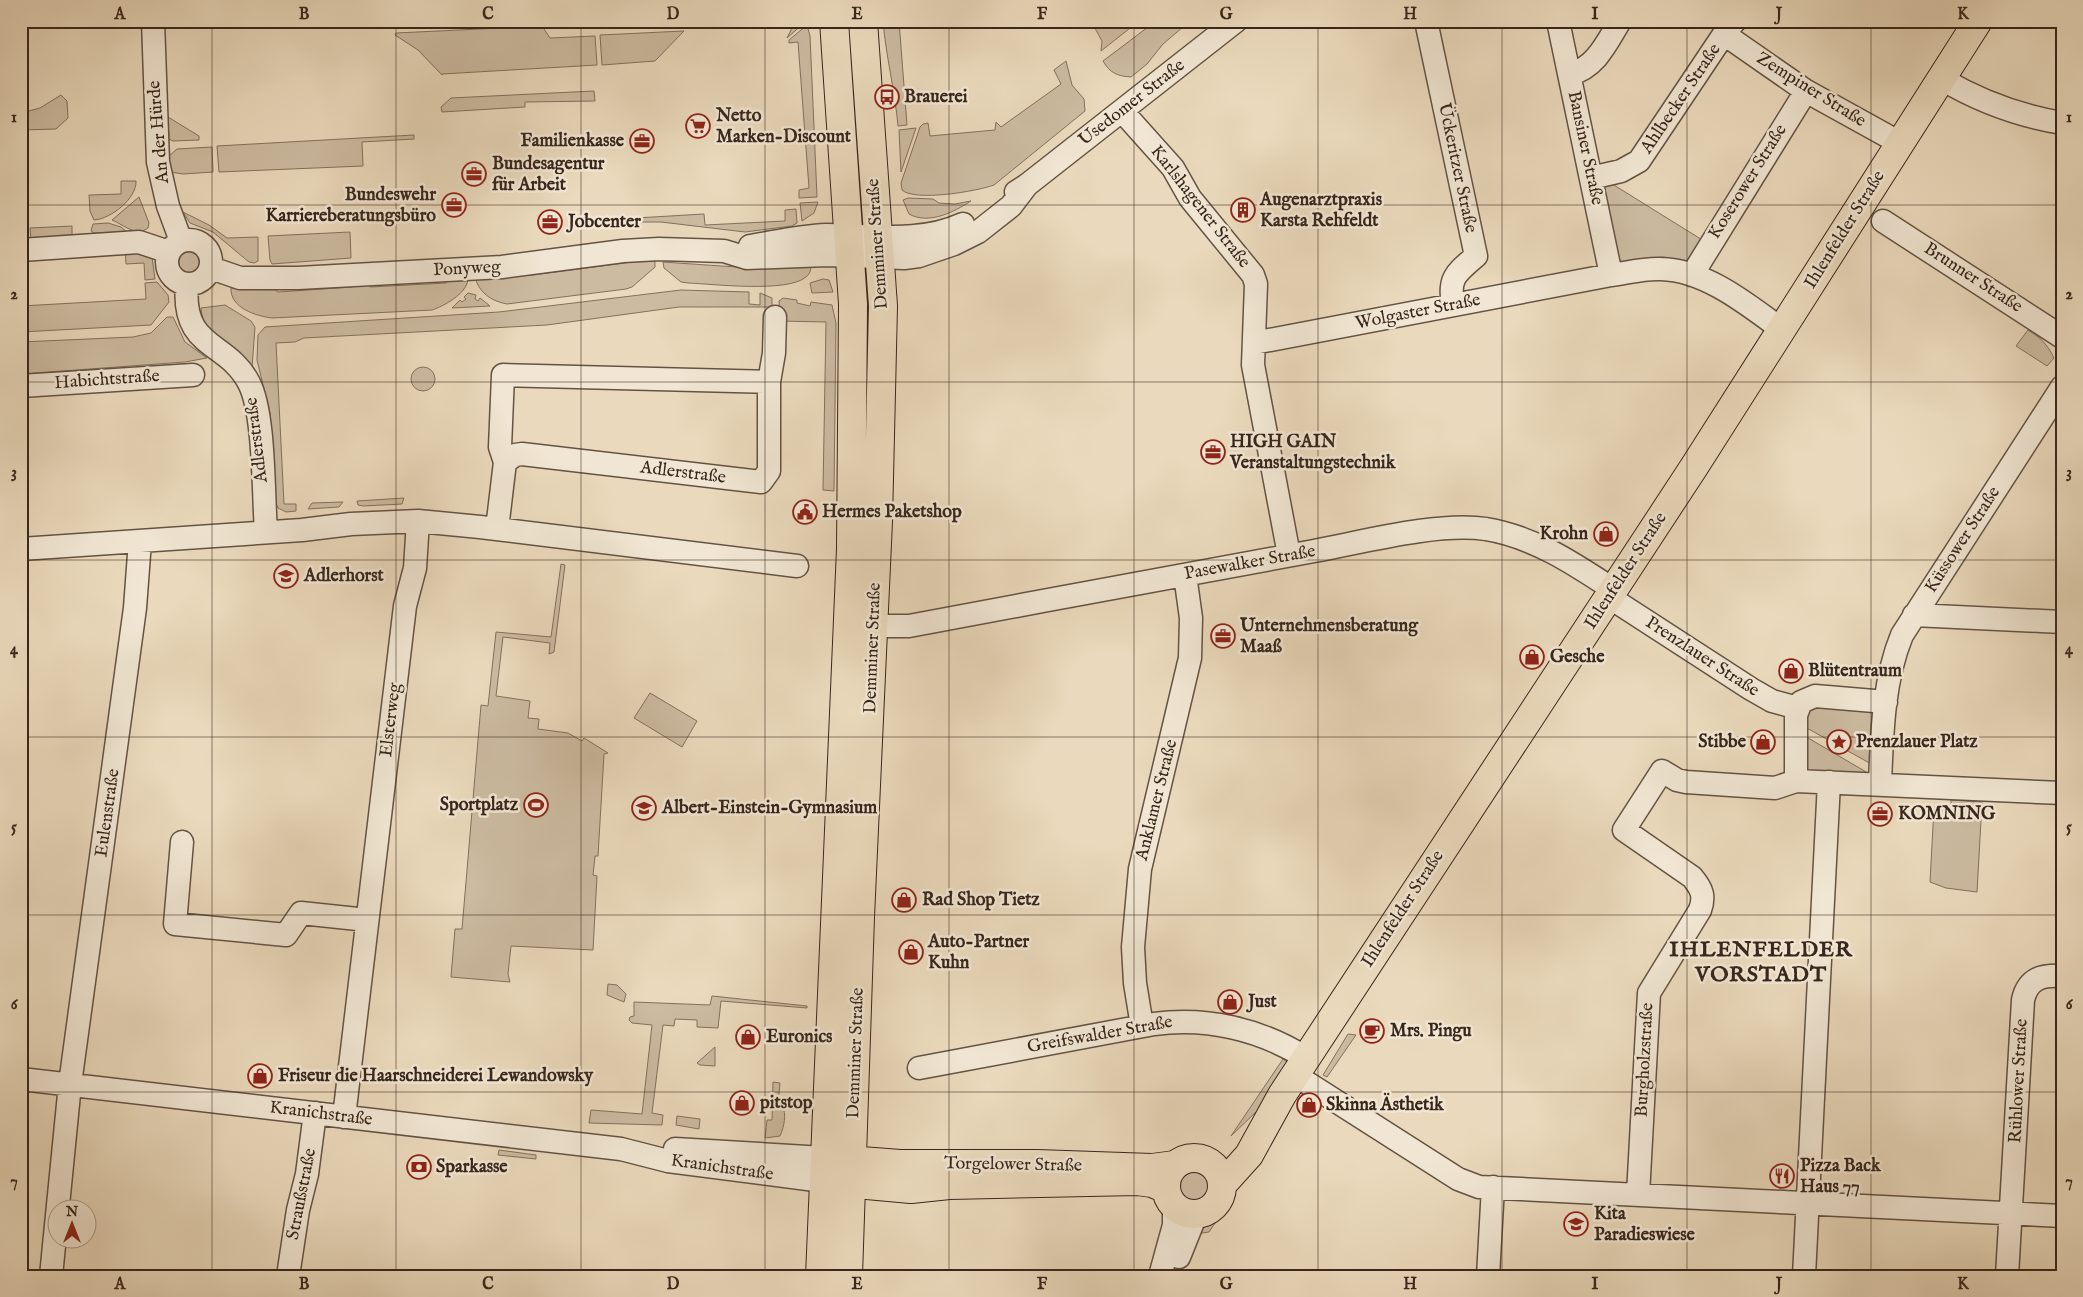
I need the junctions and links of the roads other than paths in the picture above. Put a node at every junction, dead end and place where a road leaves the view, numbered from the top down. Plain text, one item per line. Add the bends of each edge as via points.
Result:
1 (153, 21) edge
2 (834, 21) edge
3 (863, 21) edge
4 (1236, 21) edge
5 (1426, 21) edge
6 (1558, 21) edge
7 (1620, 21) edge
8 (1978, 21) edge
9 (1730, 28) edge
10 (1570, 74) junction
11 (1942, 79) junction
12 (1806, 90) junction
13 (1122, 110) junction
14 (2062, 123) edge
15 (1900, 143) junction
16 (1591, 178) junction
17 (1883, 221) dead end
18 (175, 246) junction
19 (849, 246) junction
20 (879, 247) junction
21 (21, 250) edge
22 (211, 268) junction
23 (1611, 275) junction
24 (1692, 275) junction
25 (187, 284) junction
26 (1453, 305) junction
27 (775, 317) dead end
28 (1781, 329) junction
29 (2062, 337) edge
30 (1254, 343) junction
31 (194, 375) dead end
32 (769, 382) junction
33 (21, 386) edge
34 (2062, 387) edge
35 (505, 462) junction
36 (418, 521) junction
37 (497, 529) junction
38 (266, 531) junction
39 (140, 541) junction
40 (21, 549) edge
41 (1289, 555) junction
42 (797, 566) dead end
43 (1185, 575) junction
44 (1612, 593) junction
45 (1914, 615) junction
46 (2062, 622) edge
47 (874, 626) junction
48 (1886, 702) junction
49 (1798, 708) junction
50 (1796, 780) junction
51 (1829, 782) junction
52 (1880, 784) junction
53 (2062, 792) edge
54 (182, 842) dead end
55 (367, 920) junction
56 (2062, 976) edge
57 (1142, 1026) junction
58 (1300, 1066) junction
59 (919, 1068) dead end
60 (21, 1079) edge
61 (70, 1084) junction
62 (315, 1112) junction
63 (1268, 1116) junction
64 (344, 1117) junction
65 (1208, 1162) junction
66 (824, 1169) junction
67 (852, 1172) junction
68 (1222, 1185) junction
69 (1493, 1187) junction
70 (1178, 1194) junction
71 (1638, 1195) junction
72 (1807, 1203) junction
73 (2011, 1213) junction
74 (2062, 1216) edge
75 (50, 1276) edge
76 (288, 1276) edge
77 (820, 1276) edge
78 (848, 1276) edge
79 (1160, 1276) edge
80 (1165, 1276) edge
81 (1488, 1276) edge
82 (1804, 1276) edge
83 (2007, 1276) edge

1 - 18 street, An der Hürde via 158,162
2 - 19 main road, Demminer Straße
3 - 20 main road, Demminer Straße
4 - 13 street, Usedomer Straße
5 - 26 street, Ückeritzer Straße via 1476,256 1453,278
6 - 10 street, Bansiner Straße
7 - 10 street via 1595,60 1586,68
8 - 11 main road, Ihlenfelder Straße
9 - 12 street, Zempiner Straße
9 - 16 street, Ahlbecker Straße via 1639,161 1622,170
10 - 16 street, Bansiner Straße
11 - 14 street via 2006,109
11 - 15 main road, Ihlenfelder Straße
12 - 15 street, Zempiner Straße
12 - 24 street, Koserower Straße
13 - 20 street, Usedomer Straße via 1028,185 1011,206 978,232 919,256
13 - 30 street, Karlshagener Straße via 1173,168 1190,198 1253,275 1256,284
15 - 28 main road, Ihlenfelder Straße
16 - 23 street, Bansiner Straße
17 - 29 street, Brunner Straße
18 - 21 street via 139,242
18 - 22 street via 195,240 202,243 210,254
18 - 25 street via 167,266 169,273 180,283
19 - 20 street, Usedomer Straße
19 - 22 street, Ponyweg via 812,236 724,251 636,250 502,268 298,278 240,278
19 - 66 main road, Demminer Straße via 853,304 850,549
20 - 47 main road, Demminer Straße via 883,315
22 - 25 street via 199,282
23 - 24 street, Wolgaster Straße via 1660,269
23 - 26 street, Wolgaster Straße
24 - 28 street, Wolgaster Straße
25 - 38 street, Adlerstraße via 188,307 194,328 237,366 254,395 259,423
26 - 30 street, Wolgaster Straße
27 - 32 street, Adlerstraße
28 - 44 main road, Ihlenfelder Straße
30 - 41 street via 1253,365
31 - 33 street, Habichtstraße
32 - 35 street via 504,375 500,447
32 - 35 street, Adlerstraße via 769,471 761,482 522,454
34 - 45 street, Küssower Straße
35 - 37 street
36 - 37 street
36 - 38 street
36 - 55 street, Elsterweg via 415,568 405,606
37 - 42 street
38 - 39 street
39 - 40 street
39 - 61 street, Eulenstraße via 136,608
41 - 43 street, Pasewalker Straße
41 - 44 street, Pasewalker Straße via 1429,531 1483,529 1528,540 1585,570
43 - 47 street, Pasewalker Straße via 909,626
43 - 57 street, Anklamer Straße via 1191,618 1190,658 1140,870 1134,938 1135,983
44 - 49 street, Prenzlauer Straße via 1751,689 1772,701
44 - 58 main road, Ihlenfelder Straße
45 - 46 street
45 - 48 street, Küssower Straße via 1894,655
47 - 67 main road, Demminer Straße
48 - 49 street via 1816,696 1804,699
48 - 52 street
49 - 50 street
50 - 51 street
50 - 71 street, Burgholzstraße via 1775,788 1677,780 1662,770 1624,830 1692,877 1703,893 1700,910 1649,993
51 - 52 street
51 - 72 street
52 - 53 street
54 - 55 street via 174,924 286,935 301,913
55 - 64 street, Elsterweg
56 - 73 street, Rühlower Straße via 2035,979 2025,992
57 - 58 street, Greifswalder Straße via 1190,1021 1229,1026 1274,1041
57 - 59 street, Greifswalder Straße
58 - 63 main road, Ihlenfelder Straße
58 - 69 street via 1458,1179 1473,1185
60 - 61 street, Kranichstraße
61 - 62 street, Kranichstraße
61 - 75 street, Eulenstraße
62 - 64 street, Kranichstraße
62 - 76 street, Straußstraße
63 - 65 main road, Ihlenfelder Straße via 1230,1153
63 - 68 main road, Ihlenfelder Straße via 1264,1130 1249,1155
64 - 66 street, Kranichstraße via 622,1149 668,1161
65 - 68 main road via 1218,1171
65 - 70 main road, Ihlenfelder Straße via 1191,1158
66 - 67 main road, Torgelower Straße
66 - 77 main road, Demminer Straße
67 - 70 main road, Torgelower Straße via 911,1190 950,1185 1137,1181 1152,1183
67 - 78 main road, Demminer Straße
68 - 70 main road, Ihlenfelder Straße via 1220,1198 1205,1212
69 - 71 street
69 - 81 street
70 - 79 street via 1174,1225
70 - 80 street, Ihlenfelder Straße via 1189,1230 1182,1250
71 - 72 street
72 - 73 street
72 - 82 street
73 - 74 street
73 - 83 street, Rühlower Straße

